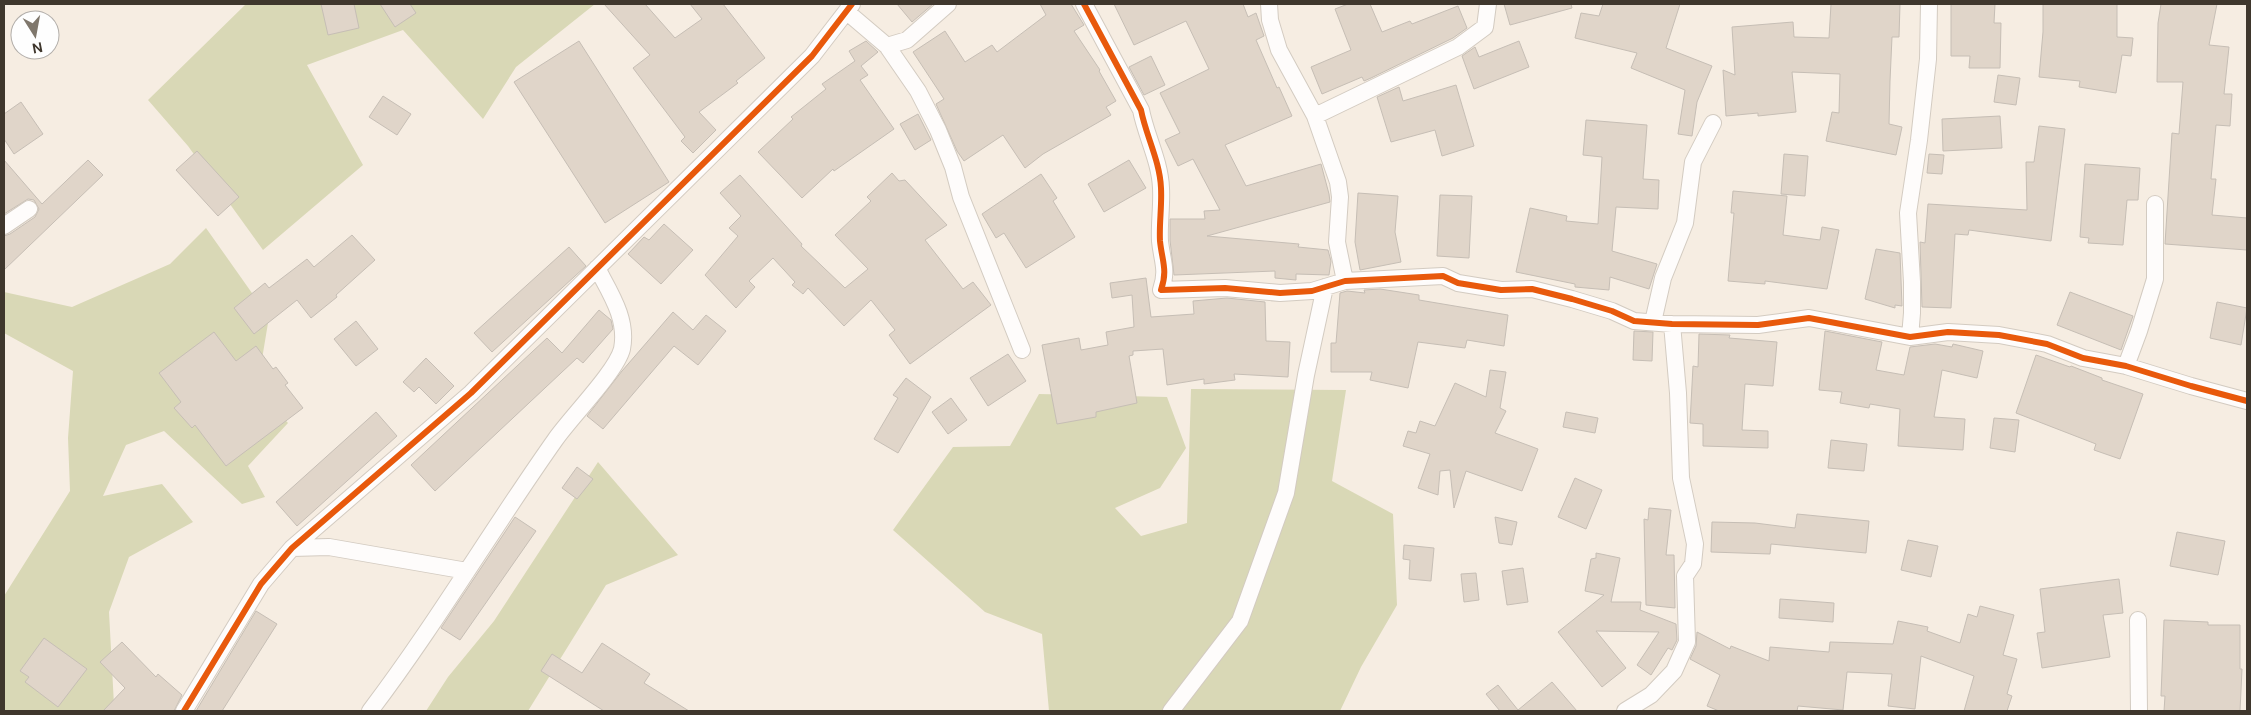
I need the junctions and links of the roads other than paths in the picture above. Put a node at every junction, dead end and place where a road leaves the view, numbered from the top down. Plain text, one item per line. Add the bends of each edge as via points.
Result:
1 (948, 4) edge
2 (1084, 4) edge
3 (1269, 4) edge
4 (1488, 4) edge
5 (1929, 4) edge
6 (849, 8) edge
7 (887, 46) junction
8 (1315, 116) junction
9 (1714, 123) dead end
10 (2155, 204) dead end
11 (29, 209) dead end
12 (4, 226) edge
13 (597, 268) junction
14 (1345, 281) junction
15 (1325, 287) junction
16 (1653, 322) junction
17 (1672, 324) junction
18 (1910, 337) junction
19 (1022, 350) dead end
20 (2126, 366) junction
21 (2247, 401) edge
22 (292, 548) junction
23 (467, 571) junction
24 (2138, 620) dead end
25 (184, 711) edge
26 (370, 711) edge
27 (1171, 711) edge
28 (1625, 711) edge
29 (2139, 711) edge

1 - 7 street via 907,40
2 - 15 street via 1141,110 1154,153 1161,186 1160,241 1166,276 1161,290 1225,288 1280,293
3 - 8 street via 1279,50
4 - 8 street via 1485,27 1458,47
5 - 18 street via 1928,59 1908,213 1912,282
6 - 7 street
6 - 13 street via 812,56
7 - 19 street via 918,91 938,130 961,198
8 - 14 street via 1338,182 1338,242
9 - 16 street via 1693,162 1685,223 1663,278
10 - 20 street via 2155,279
11 - 12 street
13 - 22 street via 471,393
13 - 23 street via 618,310 624,332 621,351 557,437
14 - 15 street
14 - 16 street via 1443,276 1458,283 1502,290 1532,289 1612,311 1634,321
15 - 27 street via 1286,493 1240,621
16 - 17 street
17 - 18 street via 1758,325 1809,318
17 - 28 street via 1681,478 1694,544 1692,564 1685,576 1687,642 1674,671 1651,695
18 - 20 street via 1948,332 1999,335 2047,344 2083,358
20 - 21 street
22 - 23 street via 328,547
22 - 25 street via 261,584
23 - 26 street
24 - 29 street

